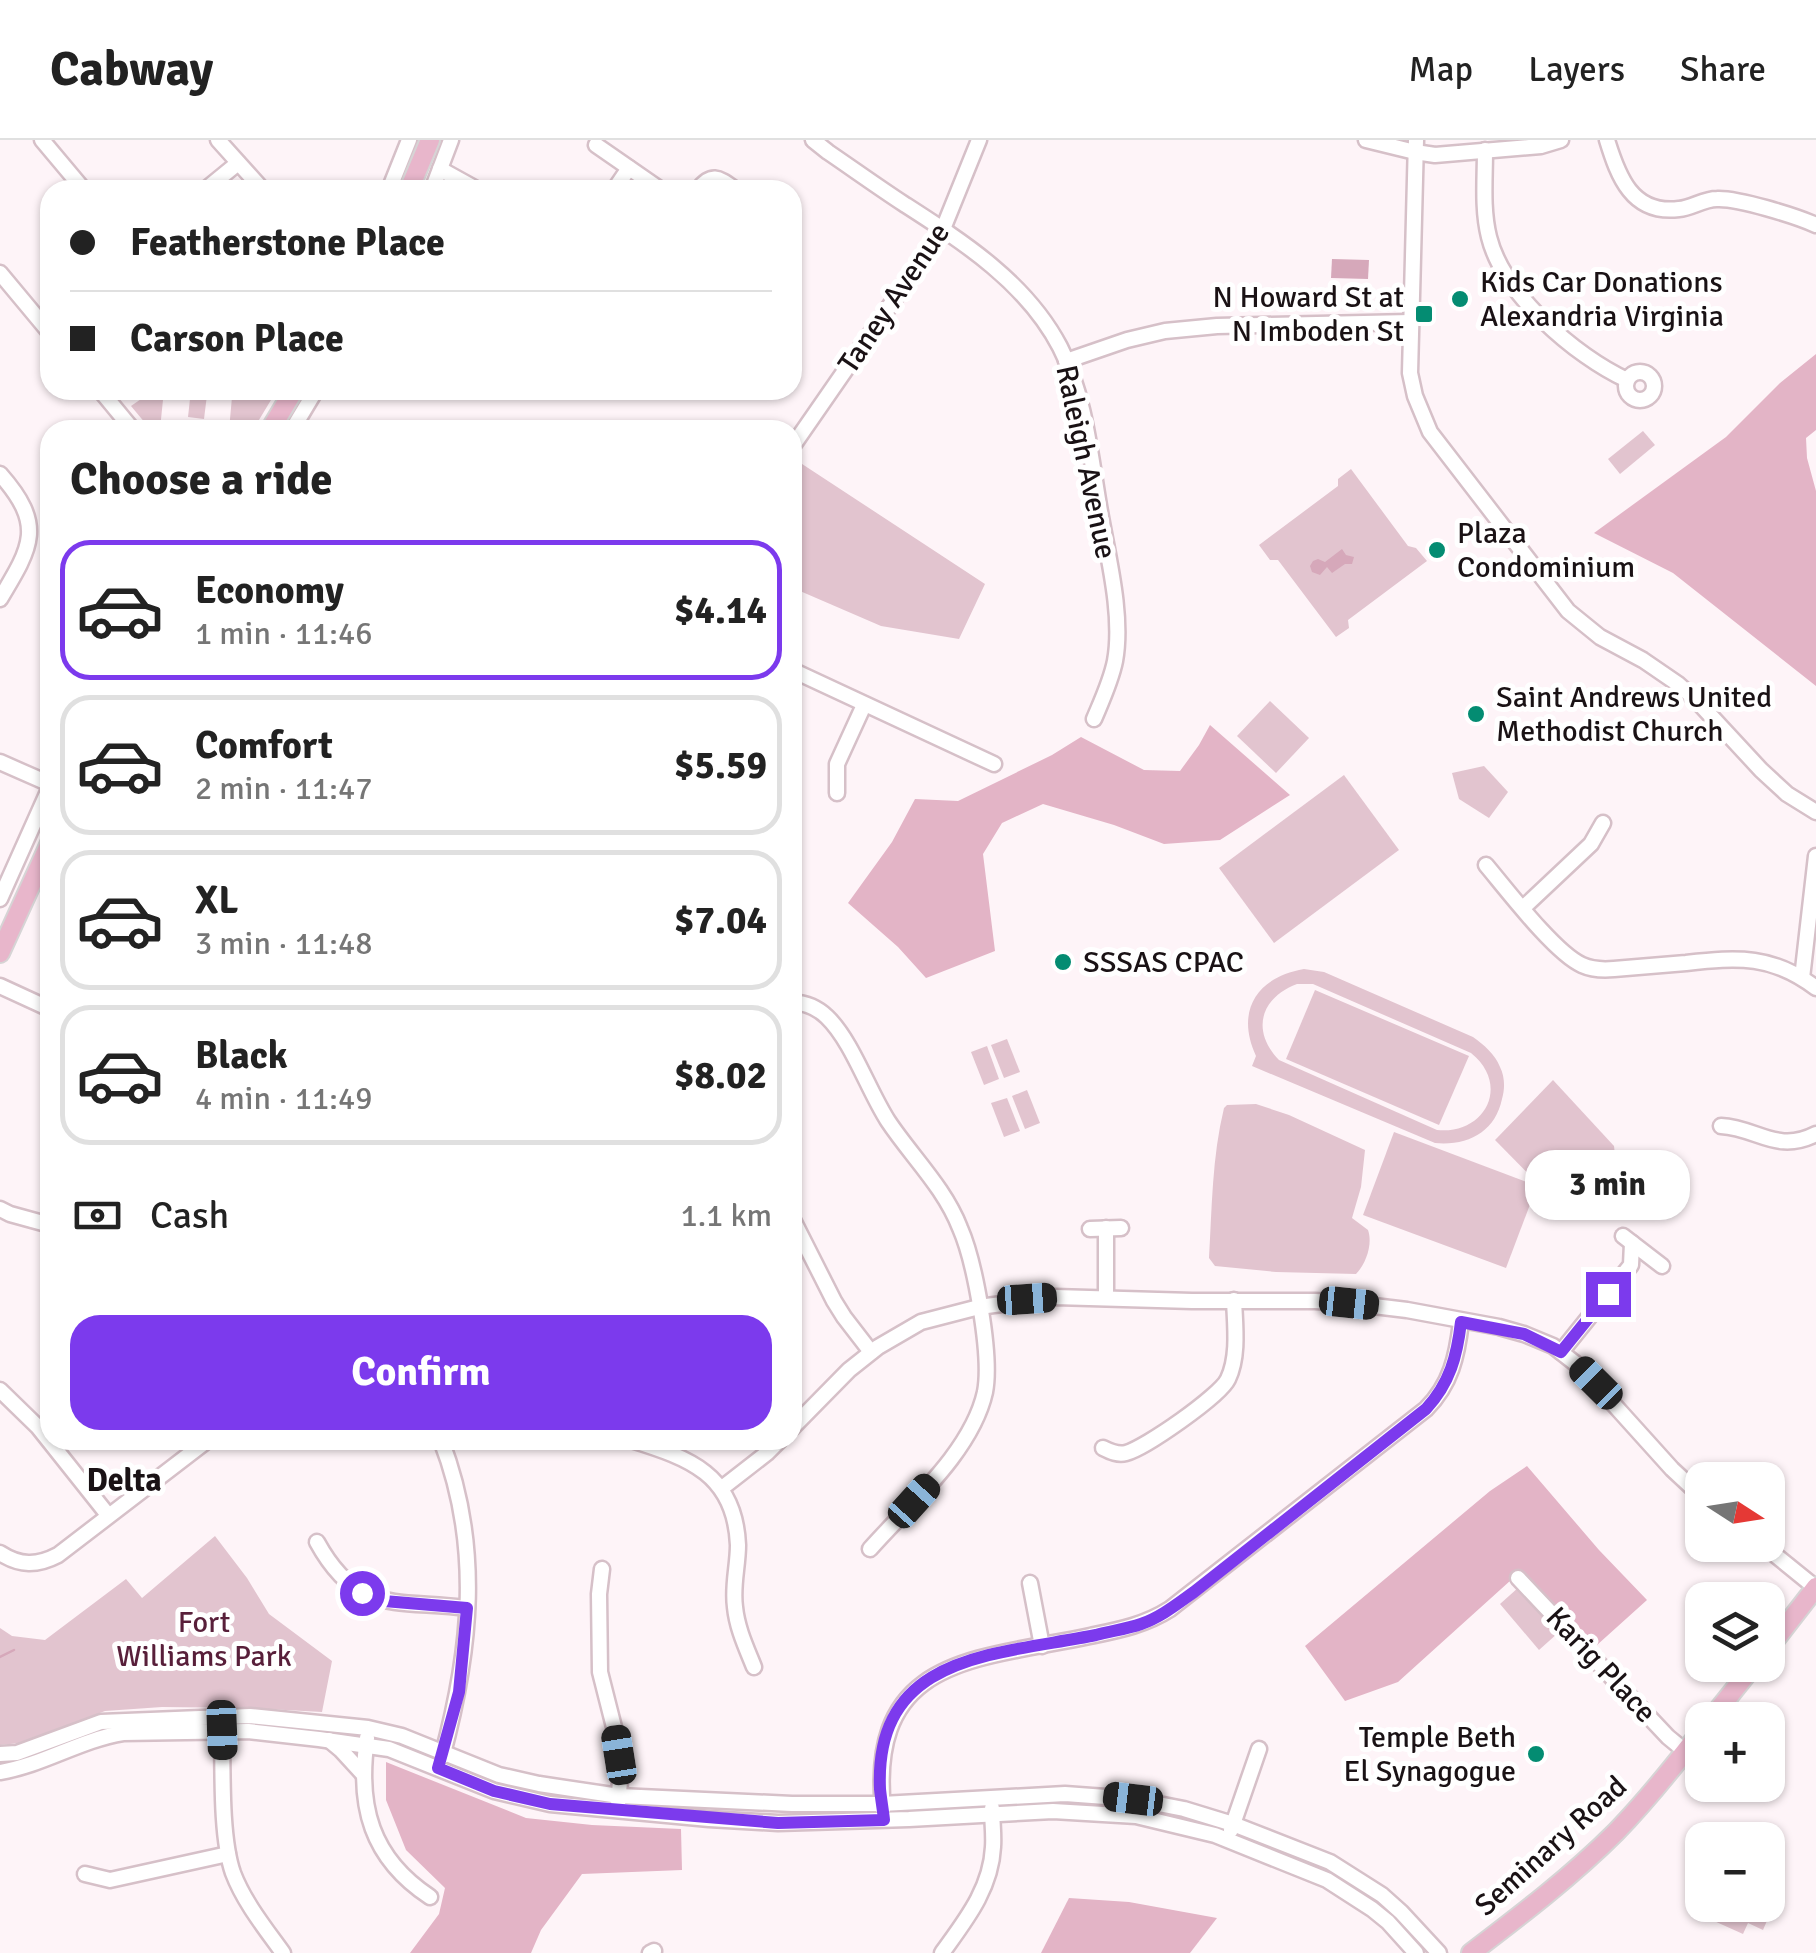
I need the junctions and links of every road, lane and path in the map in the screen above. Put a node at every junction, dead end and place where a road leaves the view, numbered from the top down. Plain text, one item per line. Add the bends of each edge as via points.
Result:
1 (42, 140) edge
2 (218, 140) edge
3 (409, 140) edge
4 (430, 140) edge
5 (451, 140) edge
6 (813, 140) edge
7 (979, 140) edge
8 (1366, 140) edge
9 (1561, 140) edge
10 (1607, 140) edge
11 (596, 146) dead end
12 (1415, 146) edge
13 (1485, 150) junction
14 (238, 164) junction
15 (629, 168) junction
16 (440, 169) junction
17 (76, 180) edge
18 (218, 180) edge
19 (253, 180) edge
20 (393, 180) edge
21 (413, 180) edge
22 (436, 180) edge
23 (460, 180) edge
24 (621, 180) edge
25 (646, 180) edge
26 (1816, 225) edge
27 (944, 229) junction
28 (0, 274) edge
29 (40, 321) edge
30 (1411, 322) junction
31 (1066, 361) junction
32 (1628, 380) dead end
33 (108, 400) edge
34 (125, 420) edge
35 (802, 433) edge
36 (0, 474) edge
37 (0, 600) edge
38 (802, 675) edge
39 (864, 705) junction
40 (1094, 719) dead end
41 (0, 762) edge
42 (994, 764) dead end
43 (40, 781) edge
44 (837, 793) dead end
45 (40, 809) edge
46 (1816, 812) edge
47 (1604, 823) dead end
48 (1816, 856) edge
49 (1486, 864) dead end
50 (40, 866) edge
51 (0, 900) edge
52 (1523, 908) junction
53 (0, 953) edge
54 (1802, 978) junction
55 (0, 986) edge
56 (1816, 988) edge
57 (40, 1004) edge
58 (802, 1004) edge
59 (1721, 1126) dead end
60 (1816, 1134) edge
61 (0, 1209) edge
62 (40, 1222) edge
63 (1106, 1228) dead end
64 (802, 1238) edge
65 (1631, 1265) junction
66 (1106, 1298) junction
67 (1234, 1300) junction
68 (979, 1307) junction
69 (1461, 1322) junction
70 (871, 1352) junction
71 (1561, 1352) junction
72 (0, 1390) edge
73 (802, 1418) edge
74 (40, 1430) edge
75 (1103, 1448) dead end
76 (56, 1450) edge
77 (195, 1450) edge
78 (447, 1450) edge
79 (656, 1450) edge
80 (771, 1450) edge
81 (1685, 1482) edge
82 (722, 1488) junction
83 (108, 1515) junction
84 (316, 1542) dead end
85 (870, 1549) dead end
86 (0, 1553) edge
87 (1784, 1562) edge
88 (602, 1569) dead end
89 (1518, 1578) dead end
90 (1030, 1583) dead end
91 (1816, 1588) edge
92 (467, 1608) junction
93 (1785, 1627) edge
94 (1042, 1646) junction
95 (754, 1667) dead end
96 (1740, 1682) edge
97 (1724, 1702) edge
98 (222, 1723) junction
99 (368, 1728) junction
100 (328, 1740) junction
101 (366, 1746) junction
102 (1259, 1749) dead end
103 (1685, 1750) edge
104 (443, 1752) junction
105 (1685, 1752) edge
106 (0, 1754) edge
107 (438, 1768) junction
108 (0, 1772) edge
109 (363, 1774) junction
110 (991, 1798) junction
111 (618, 1803) junction
112 (883, 1812) junction
113 (992, 1816) junction
114 (1233, 1824) junction
115 (1228, 1840) junction
116 (228, 1854) junction
117 (85, 1874) dead end
118 (430, 1896) dead end
119 (283, 1953) edge
120 (942, 1953) edge
121 (1416, 1953) edge
122 (1439, 1953) edge
123 (1471, 1953) edge

1 - 17 street
2 - 14 street
3 - 20 street
4 - 21 main road
5 - 16 street
6 - 27 street, Raleigh Avenue
7 - 27 street, Taney Avenue
8 - 12 street
9 - 13 street
10 - 26 street via 1620,180 1651,206 1678,209 1721,199
11 - 15 street
12 - 13 street via 1451,154
12 - 30 street
13 - 32 street via 1486,225 1496,262 1586,358
14 - 18 street
14 - 19 street
15 - 24 street
15 - 25 street
16 - 22 street
16 - 23 street
27 - 31 street, Raleigh Avenue via 1025,298
27 - 35 street, Taney Avenue
28 - 29 street
30 - 31 street via 1165,330
30 - 46 street via 1412,384 1430,432 1568,611 1678,684 1776,785
31 - 40 street, Raleigh Avenue via 1086,434 1116,618 1112,675
33 - 34 street
36 - 37 street via 28,520 28,547
38 - 39 street
39 - 42 street
39 - 44 street via 837,764
41 - 43 street
45 - 51 street
47 - 52 street via 1591,844
48 - 54 street
49 - 52 street
50 - 53 main road
52 - 54 street via 1564,953 1590,968 1736,958 1768,962
54 - 56 street
55 - 57 street
58 - 68 street via 834,1025 888,1120 946,1200 967,1247
59 - 60 street via 1783,1143
61 - 62 street
63 - 66 street
64 - 70 street via 834,1301
65 - 65 street via 1657,1263 1627,1240
65 - 71 street
66 - 67 street
66 - 68 street
67 - 69 street via 1349,1303
67 - 75 street via 1233,1361 1223,1389 1135,1449 1123,1454
68 - 70 street via 910,1327
68 - 85 street via 987,1363 973,1426
69 - 71 street via 1524,1334
69 - 94 street via 1451,1372 1426,1409 1194,1592 1143,1624
70 - 73 street
71 - 81 street
72 - 74 street
76 - 83 street
77 - 83 street
78 - 92 street via 466,1542
79 - 82 street via 697,1466
80 - 82 street
82 - 95 street via 736,1525 736,1614
83 - 86 street via 42,1562 21,1563
84 - 92 street via 346,1583 362,1593
87 - 91 street
88 - 111 street via 600,1672 621,1769
89 - 103 street, Karig Place
90 - 94 street
91 - 93 main road
92 - 104 street via 459,1692
94 - 112 street via 968,1661 913,1690 886,1739
96 - 97 main road
98 - 99 street via 250,1716
98 - 100 street
98 - 106 street via 101,1722
98 - 108 street via 104,1736
98 - 116 street
99 - 101 street
99 - 104 street
100 - 101 street
100 - 109 street
101 - 107 street
101 - 109 street
102 - 114 street
104 - 107 street
104 - 111 street via 499,1774
105 - 123 main road, Seminary Road via 1593,1853
107 - 111 street via 550,1804
109 - 118 street via 374,1834 385,1855
110 - 112 street
110 - 113 street
110 - 114 street via 1106,1796
111 - 112 street via 778,1823
112 - 113 street
113 - 115 street via 1108,1812
113 - 120 street via 986,1882
114 - 115 street
114 - 122 street via 1360,1879
115 - 121 street via 1357,1898
116 - 117 street via 110,1880
116 - 119 street via 234,1876

